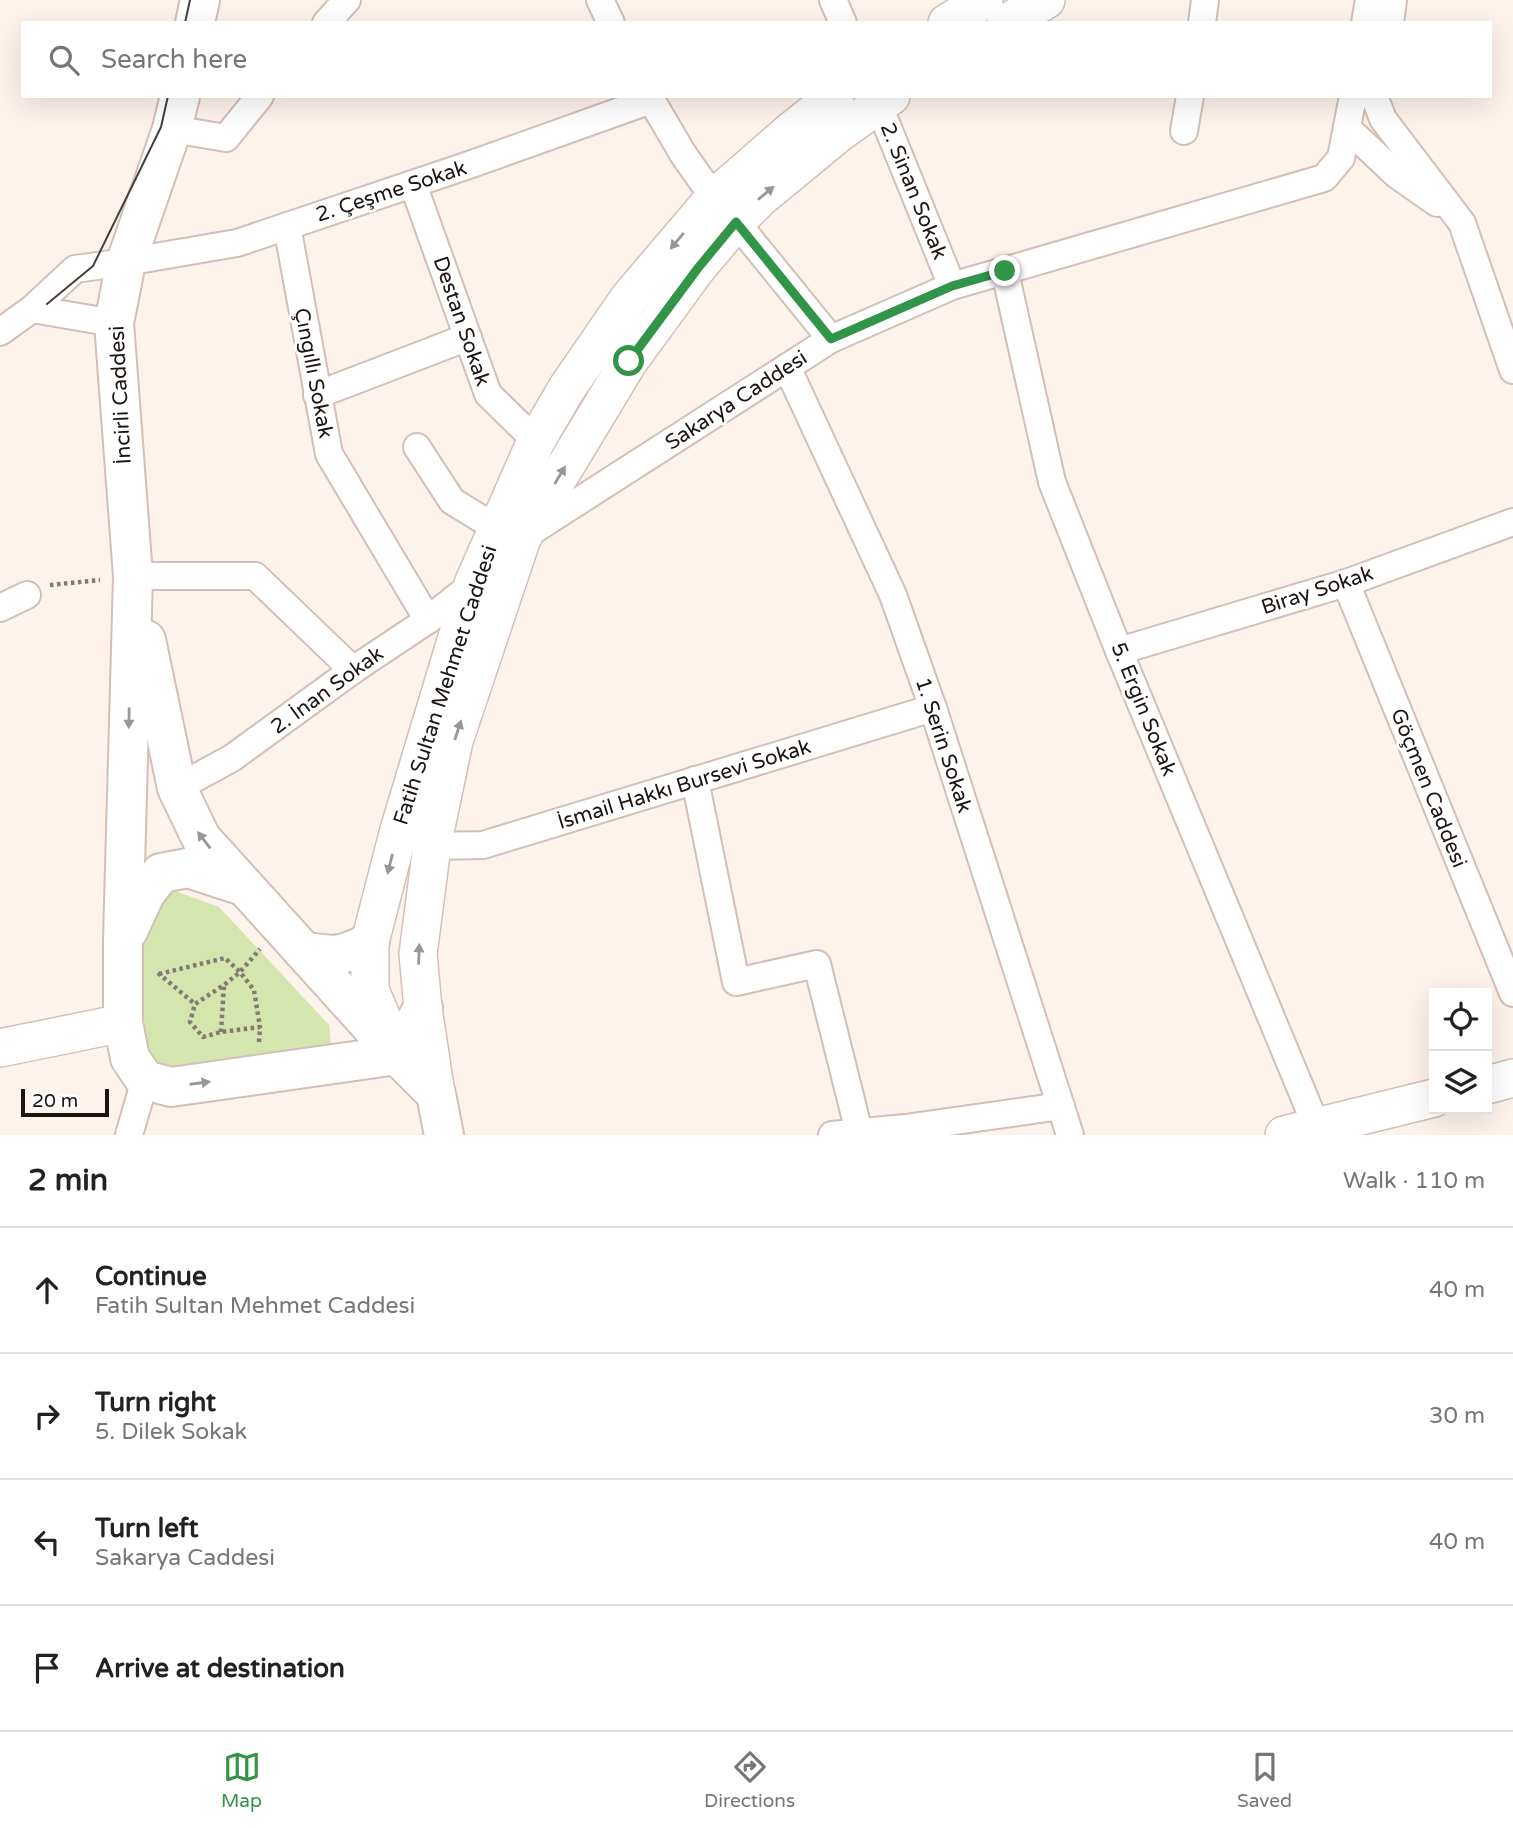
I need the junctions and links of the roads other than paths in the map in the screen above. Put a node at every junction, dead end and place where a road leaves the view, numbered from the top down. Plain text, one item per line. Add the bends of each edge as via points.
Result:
1 (200, 0) edge
2 (347, 0) edge
3 (600, 0) edge
4 (833, 0) edge
5 (985, 0) edge
6 (1046, 0) edge
7 (1205, 0) edge
8 (1369, 0) edge
9 (1393, 0) edge
10 (195, 21) edge
11 (328, 21) edge
12 (610, 21) edge
13 (842, 21) edge
14 (950, 21) edge
15 (1009, 21) edge
16 (1202, 21) edge
17 (1365, 21) edge
18 (1390, 21) edge
19 (258, 98) edge
20 (650, 98) edge
21 (832, 98) edge
22 (1189, 98) edge
23 (1353, 98) edge
24 (1375, 98) edge
25 (882, 99) edge
26 (176, 113) edge
27 (1347, 128) junction
28 (1184, 131) dead end
29 (414, 184) junction
30 (725, 210) junction
31 (1462, 223) junction
32 (287, 226) junction
33 (126, 262) junction
34 (1005, 271) junction
35 (952, 286) junction
36 (32, 309) junction
37 (114, 323) junction
38 (2, 325) edge
39 (468, 337) junction
40 (831, 339) junction
41 (787, 367) junction
42 (1513, 370) edge
43 (317, 395) junction
44 (536, 441) junction
45 (417, 447) dead end
46 (1513, 522) edge
47 (509, 533) junction
48 (133, 576) junction
49 (1346, 583) junction
50 (473, 584) junction
51 (27, 594) road end
52 (0, 608) edge
53 (428, 620) junction
54 (1119, 651) junction
55 (353, 670) junction
56 (933, 708) junction
57 (695, 780) junction
58 (177, 788) junction
59 (432, 846) junction
60 (245, 886) junction
61 (370, 942) junction
62 (303, 951) junction
63 (135, 962) junction
64 (1513, 993) edge
65 (423, 1008) junction
66 (123, 1023) junction
67 (0, 1048) edge
68 (397, 1055) junction
69 (1513, 1078) edge
70 (145, 1080) junction
71 (1492, 1084) edge
72 (436, 1094) junction
73 (1429, 1099) edge
74 (1061, 1106) junction
75 (906, 1131) edge
76 (859, 1132) junction
77 (1306, 1132) edge
78 (129, 1135) edge
79 (444, 1135) edge
80 (832, 1135) edge
81 (1070, 1135) edge

1 - 10 main road
2 - 11 street
3 - 12 street
4 - 13 street
5 - 14 main road
6 - 15 main road
7 - 16 street
8 - 17 street
9 - 18 street
19 - 26 street via 226,138
20 - 29 street, 2. Çeşme Sokak
20 - 30 street via 683,154
21 - 30 main road, Fatih Sultan Mehmet Caddesi via 791,131
22 - 28 street
23 - 27 street
24 - 31 street via 1383,119
30 -> 25 main road, Fatih Sultan Mehmet Caddesi via 760,198
25 - 35 street, 2. Sinan Sokak
26 - 33 main road, İncirli Caddesi
27 - 31 street via 1397,175
27 - 34 street, Sakarya Caddesi via 1341,158 1324,178
29 - 32 street, 2. Çeşme Sokak
29 - 39 street, Destan Sokak
30 - 40 street
30 -> 44 main road, Fatih Sultan Mehmet Caddesi via 629,298
47 -> 30 main road, Fatih Sultan Mehmet Caddesi via 698,268
31 - 42 street
32 - 33 street, 2. Çeşme Sokak via 237,243
32 - 43 street, Çıngıllı Sokak
33 - 36 street, 2. Çeşme Sokak via 75,269
33 - 37 main road, İncirli Caddesi
34 - 35 street, Sakarya Caddesi
34 - 54 street, 5. Ergin Sokak via 1052,482
35 - 40 street, Sakarya Caddesi
36 - 37 street
36 - 38 street, 2. Çeşme Sokak
37 - 48 main road, İncirli Caddesi
39 - 43 street
39 - 44 street, Destan Sokak via 488,394
40 - 41 street, Sakarya Caddesi
41 - 47 street, Sakarya Caddesi
41 - 56 street, 1. Serin Sokak via 893,595
43 - 53 street, Çıngıllı Sokak via 329,454
44 - 47 main road, Fatih Sultan Mehmet Caddesi
45 - 47 street via 452,501
46 - 49 street, Biray Sokak
47 - 50 main road, Fatih Sultan Mehmet Caddesi
59 -> 47 main road, Fatih Sultan Mehmet Caddesi via 454,741
48 - 55 street via 255,576
48 - 58 main road
48 -> 63 main road
49 - 54 street, Biray Sokak
49 - 64 street, Göçmen Caddesi
50 - 53 street, 2. İnan Sokak
50 -> 61 main road, Fatih Sultan Mehmet Caddesi
51 - 52 street
53 - 55 street, 2. İnan Sokak
54 - 77 street, 5. Ergin Sokak
55 - 58 street, 2. İnan Sokak via 232,758
56 - 57 street, İsmail Hakkı Bursevi Sokak
56 - 74 street, 1. Serin Sokak
57 - 59 street, İsmail Hakkı Bursevi Sokak via 483,845
57 - 76 street via 736,982 817,964
60 -> 58 main road via 201,838
65 -> 59 main road, Fatih Sultan Mehmet Caddesi via 418,954
60 - 62 main road
60 - 63 main road via 188,868 161,873 145,894
61 - 62 main road via 328,956
61 - 68 main road, Fatih Sultan Mehmet Caddesi via 370,990
62 - 68 main road
63 - 66 main road
65 - 68 main road
65 - 72 main road, Fatih Sultan Mehmet Caddesi
66 - 67 main road
66 - 70 main road via 130,1058
70 -> 68 main road via 171,1087
68 - 72 main road
69 - 71 main road
70 - 78 street
72 - 79 main road
73 - 77 main road
74 - 75 street
74 - 81 street, 1. Serin Sokak
75 - 76 street
76 - 80 street

